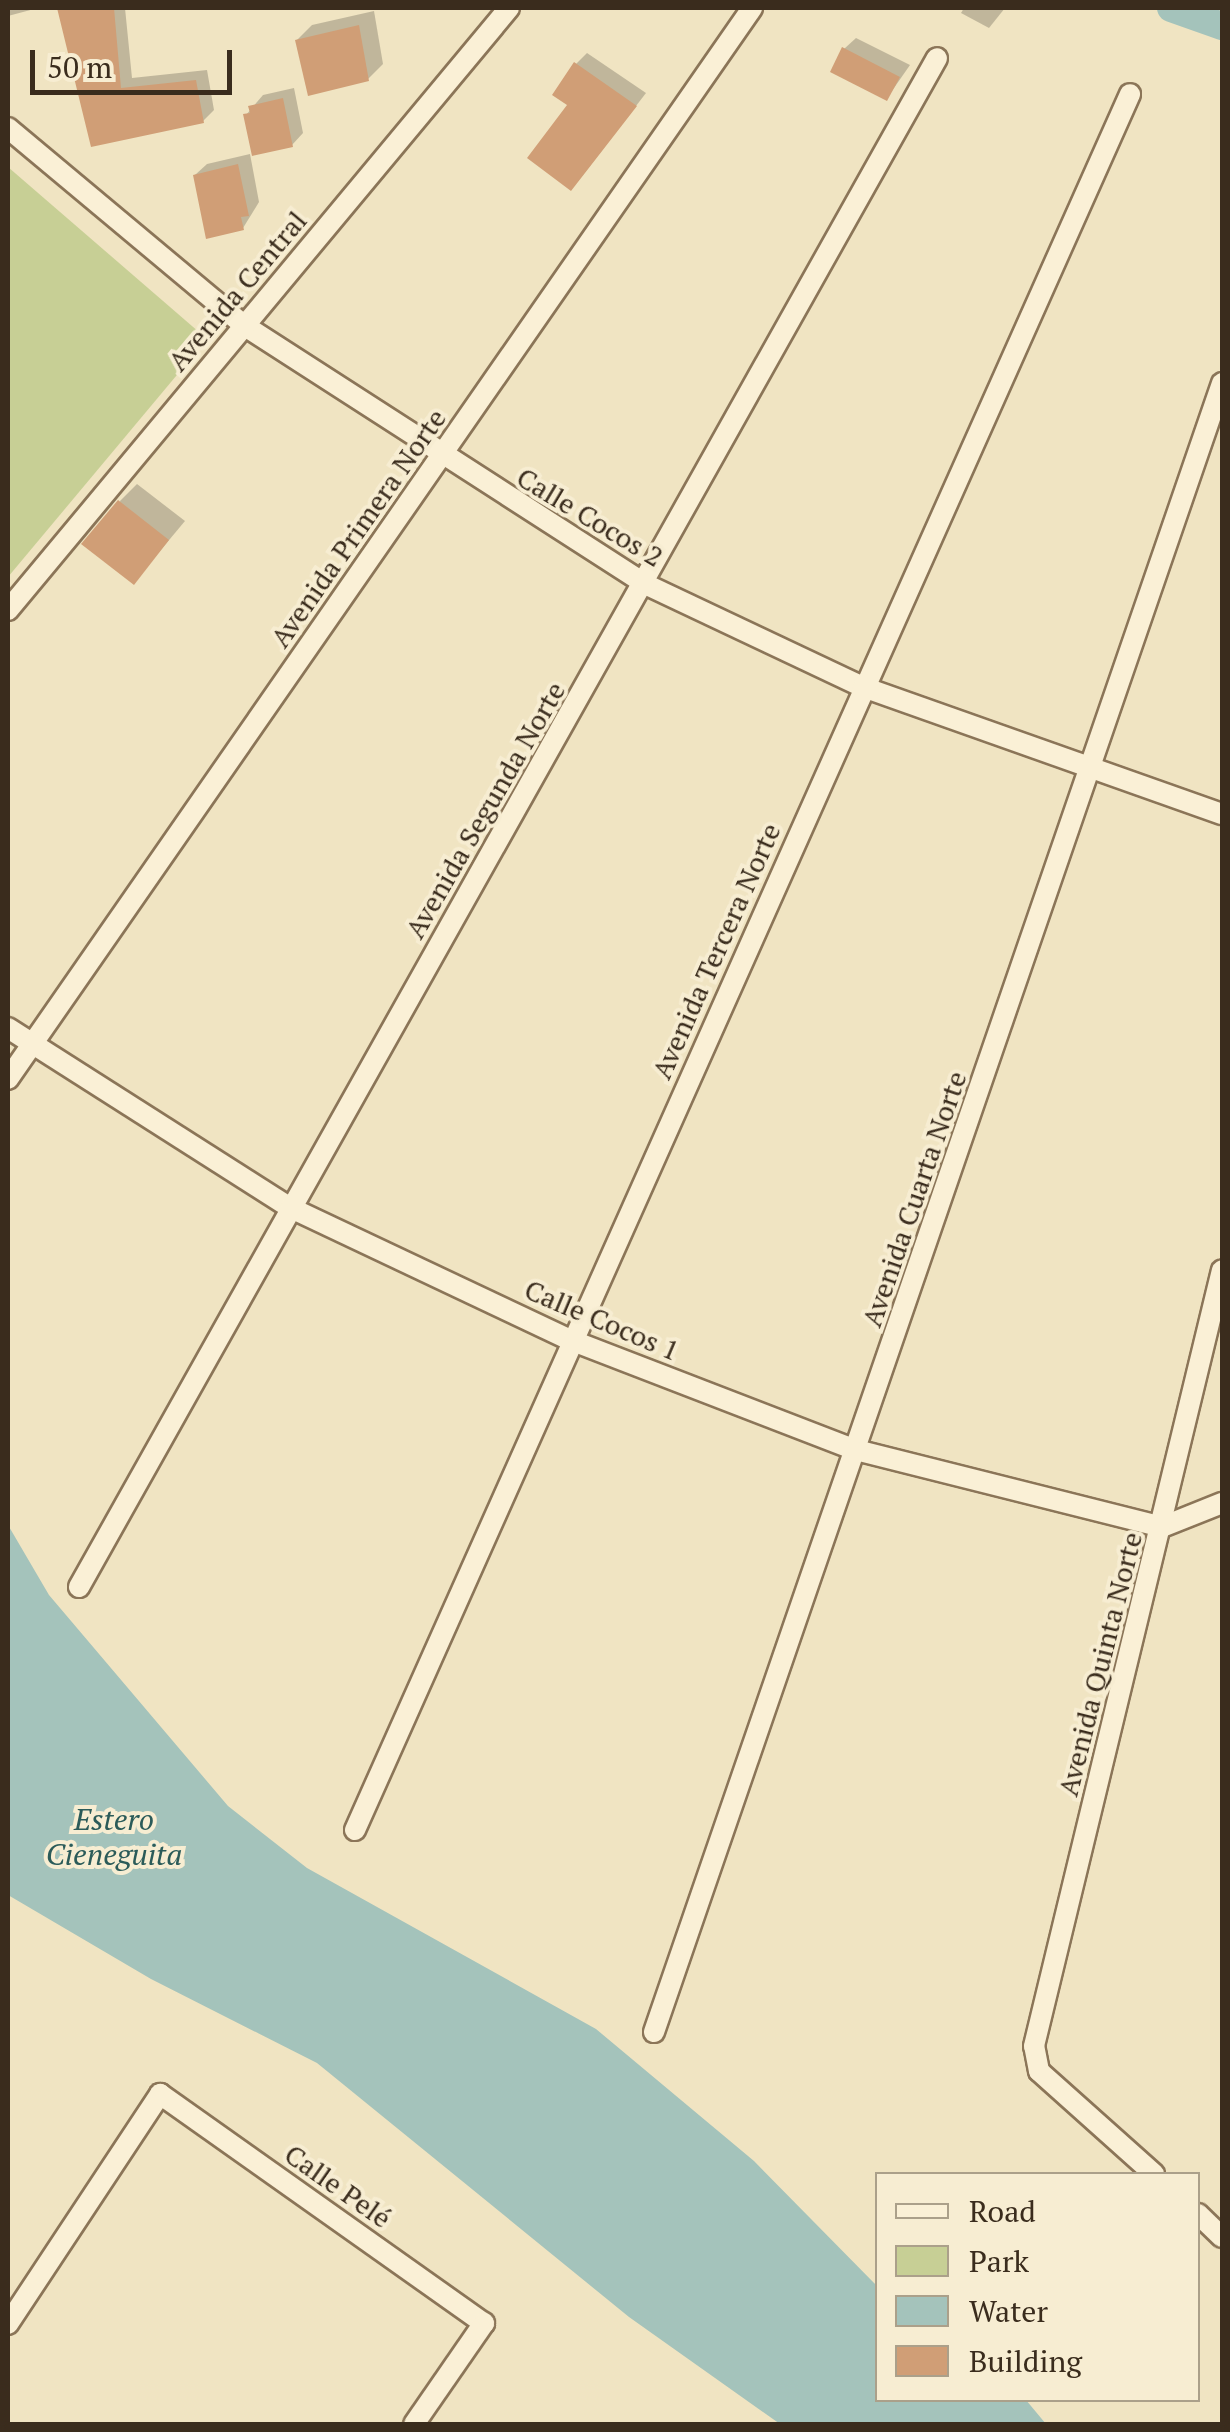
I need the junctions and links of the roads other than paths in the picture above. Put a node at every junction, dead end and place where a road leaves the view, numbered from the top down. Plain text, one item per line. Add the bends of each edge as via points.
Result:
1 (509, 8) edge
2 (752, 8) edge
3 (938, 58) dead end
4 (1130, 94) dead end
5 (8, 128) edge
6 (245, 326) junction
7 (1222, 383) edge
8 (441, 458) junction
9 (645, 584) junction
10 (8, 610) edge
11 (863, 687) junction
12 (1090, 770) junction
13 (1222, 814) edge
14 (8, 1028) edge
15 (32, 1045) junction
16 (8, 1079) edge
17 (291, 1208) junction
18 (1222, 1270) edge
19 (573, 1341) junction
20 (856, 1450) junction
21 (1222, 1503) edge
22 (1162, 1528) junction
23 (79, 1587) dead end
24 (354, 1830) dead end
25 (654, 2032) dead end
26 (1152, 2172) edge
27 (1200, 2216) edge
28 (1222, 2237) edge
29 (8, 2324) edge
30 (414, 2424) edge

1 - 6 street, Avenida Central
2 - 8 street, Avenida Primera Norte
3 - 9 street, Avenida Segunda Norte
4 - 11 street, Avenida Tercera Norte
5 - 6 street, Calle Cocos 2
6 - 8 street, Calle Cocos 2
6 - 10 street, Avenida Central
7 - 12 street, Avenida Cuarta Norte
8 - 9 street, Calle Cocos 2
8 - 15 street, Avenida Primera Norte
9 - 11 street, Calle Cocos 2
9 - 17 street, Avenida Segunda Norte
11 - 12 street, Calle Cocos 2
11 - 19 street, Avenida Tercera Norte
12 - 13 street, Calle Cocos 2
12 - 20 street, Avenida Cuarta Norte
14 - 15 street, Calle Cocos 1
15 - 16 street, Avenida Primera Norte
15 - 17 street, Calle Cocos 1
17 - 19 street, Calle Cocos 1
17 - 23 street, Avenida Segunda Norte
18 - 22 street, Avenida Quinta Norte
19 - 20 street, Calle Cocos 1
19 - 24 street, Avenida Tercera Norte
20 - 22 street, Calle Cocos 1
20 - 25 street, Avenida Cuarta Norte
21 - 22 street
22 - 26 street, Avenida Quinta Norte via 1034,2046 1039,2071
27 - 28 street
29 - 30 street, Calle Pelé via 160,2094 484,2324

